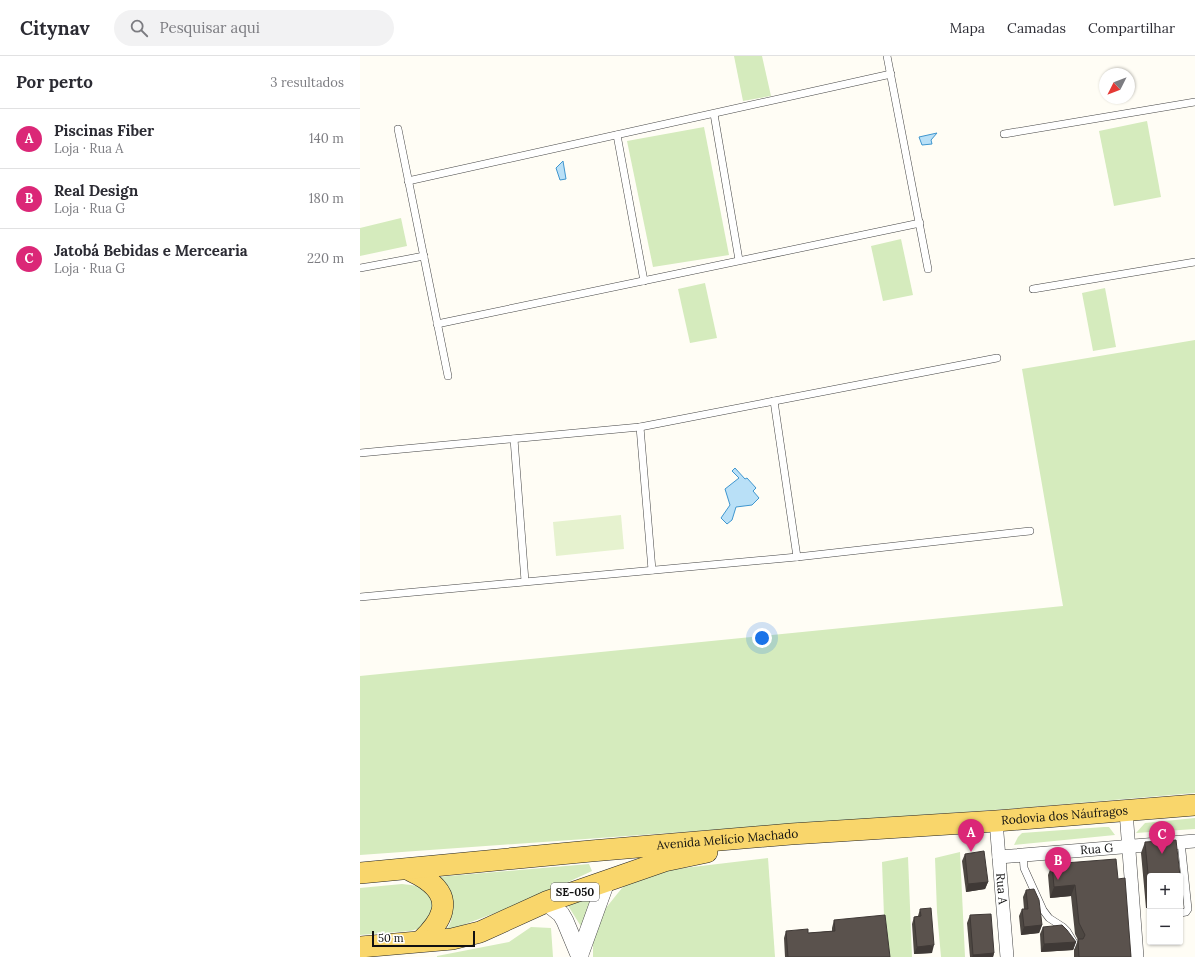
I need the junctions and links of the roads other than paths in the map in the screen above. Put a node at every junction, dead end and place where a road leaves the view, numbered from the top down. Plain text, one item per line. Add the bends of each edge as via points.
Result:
1 (887, 56) edge
2 (891, 74) junction
3 (1195, 102) edge
4 (714, 114) junction
5 (398, 129) dead end
6 (1004, 134) dead end
7 (617, 135) junction
8 (408, 181) junction
9 (920, 223) junction
10 (424, 256) junction
11 (739, 260) junction
12 (1195, 262) edge
13 (360, 268) edge
14 (928, 269) dead end
15 (644, 281) junction
16 (1033, 289) dead end
17 (437, 324) junction
18 (997, 358) dead end
19 (448, 376) dead end
20 (774, 401) junction
21 (640, 427) junction
22 (514, 439) junction
23 (360, 453) edge
24 (1030, 531) dead end
25 (797, 557) junction
26 (652, 570) junction
27 (525, 581) junction
28 (360, 597) edge
29 (1195, 805) edge
30 (1126, 811) junction
31 (996, 821) junction
32 (791, 834) junction
33 (1195, 841) edge
34 (1181, 842) junction
35 (1128, 847) junction
36 (591, 851) junction
37 (1023, 855) junction
38 (999, 857) junction
39 (408, 869) junction
40 (360, 873) edge
41 (606, 882) junction
42 (546, 902) junction
43 (1183, 912) edge
44 (421, 941) junction
45 (1076, 946) edge
46 (360, 947) edge
47 (580, 956) edge
48 (1007, 957) edge
49 (1137, 957) edge

1 - 2 lane
2 - 4 lane
2 - 9 lane
3 - 6 lane
4 - 7 lane
4 - 11 lane
5 - 8 lane
7 - 8 lane
7 - 15 lane
8 - 10 lane
9 - 11 lane
9 - 14 lane
10 - 13 lane
10 - 17 lane
11 - 15 lane
12 - 16 lane
15 - 17 lane
17 - 19 lane
18 - 20 lane
20 - 21 lane
20 - 25 lane
21 - 22 lane
21 - 26 lane
22 - 23 lane
22 - 27 lane
24 - 25 lane
25 - 26 lane
26 - 27 lane
27 - 28 lane
29 - 30 main road, Rodovia dos Náufragos / SE-050
30 - 31 main road, Rodovia dos Náufragos / SE-050
30 - 35 street
31 - 32 main road, Rodovia dos Náufragos / SE-050
31 - 38 street, Rua A
32 - 36 main road, Avenida Melício Machado / SE-050
32 - 41 main road, Avenida Melício Machado / SE-050 via 664,861
33 - 34 street, Rua G
34 - 35 street, Rua G
34 - 43 lane via 1188,909
35 - 37 street, Rua G
35 - 49 street
36 - 39 main road, Avenida Melício Machado / SE-050
36 - 41 main road via 600,855 606,864
37 - 38 street, Rua G
37 - 45 lane via 1024,868 1043,910 1048,918 1064,927
38 - 48 street, Rua A
39 - 40 main road, Avenida Melício Machado / SE-050
39 - 44 main road via 433,885 442,899 438,922
41 - 42 main road, Avenida Melício Machado / SE-050
41 - 47 street
42 - 44 main road, Avenida Melício Machado / SE-050 via 480,932 452,939
42 - 47 street via 566,921
44 - 46 main road, Avenida Melício Machado / SE-050

